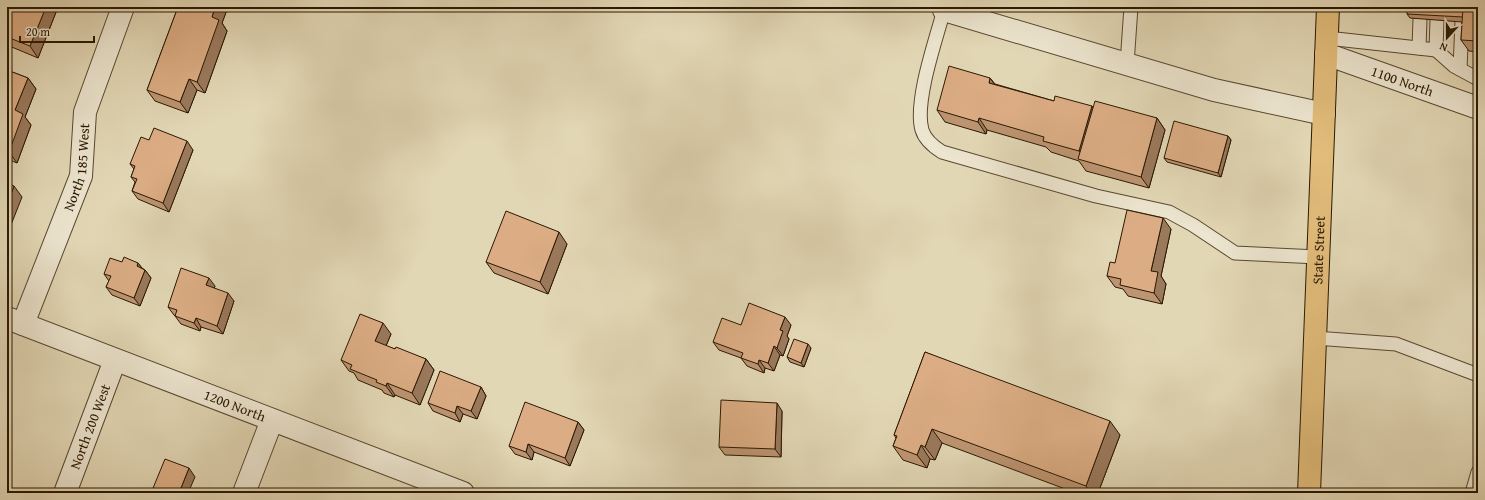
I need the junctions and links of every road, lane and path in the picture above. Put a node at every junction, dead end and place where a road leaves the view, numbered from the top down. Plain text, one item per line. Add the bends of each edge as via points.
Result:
1 (123, 7) edge
2 (1131, 7) edge
3 (1328, 7) edge
4 (944, 10) joint
5 (1420, 19) edge
6 (1437, 20) edge
7 (1462, 21) edge
8 (1326, 46) junction
9 (1419, 48) junction
10 (1436, 50) junction
11 (1127, 64) junction
12 (1460, 69) junction
13 (1478, 79) edge
14 (1478, 108) edge
15 (1324, 114) junction
16 (1318, 257) junction
17 (15, 321) edge
18 (1315, 338) junction
19 (115, 360) junction
20 (1478, 375) edge
21 (272, 420) junction
22 (1478, 472) edge
23 (65, 493) edge
24 (244, 493) edge
25 (463, 493) edge
26 (1309, 493) edge
27 (1472, 493) edge

1 - 17 street, North 185 West via 85,112 82,176
2 - 11 lane
3 - 8 main road, State Street
4 - 11 street
4 - 16 lane via 920,113 922,131 931,144 942,152 1096,196 1169,212 1235,253
5 - 9 lane
6 - 10 lane
7 - 12 lane
8 - 9 lane
8 - 14 street, 1100 North
8 - 15 main road, State Street
9 - 10 lane
10 - 12 lane
11 - 15 street via 1214,90
12 - 13 lane
15 - 16 main road, State Street
16 - 18 main road, State Street
17 - 19 street, 1200 North
18 - 20 lane via 1396,344
18 - 26 main road, State Street
19 - 21 street, 1200 North
19 - 23 street, North 200 West
21 - 24 street
21 - 25 street, 1200 North
22 - 27 lane

